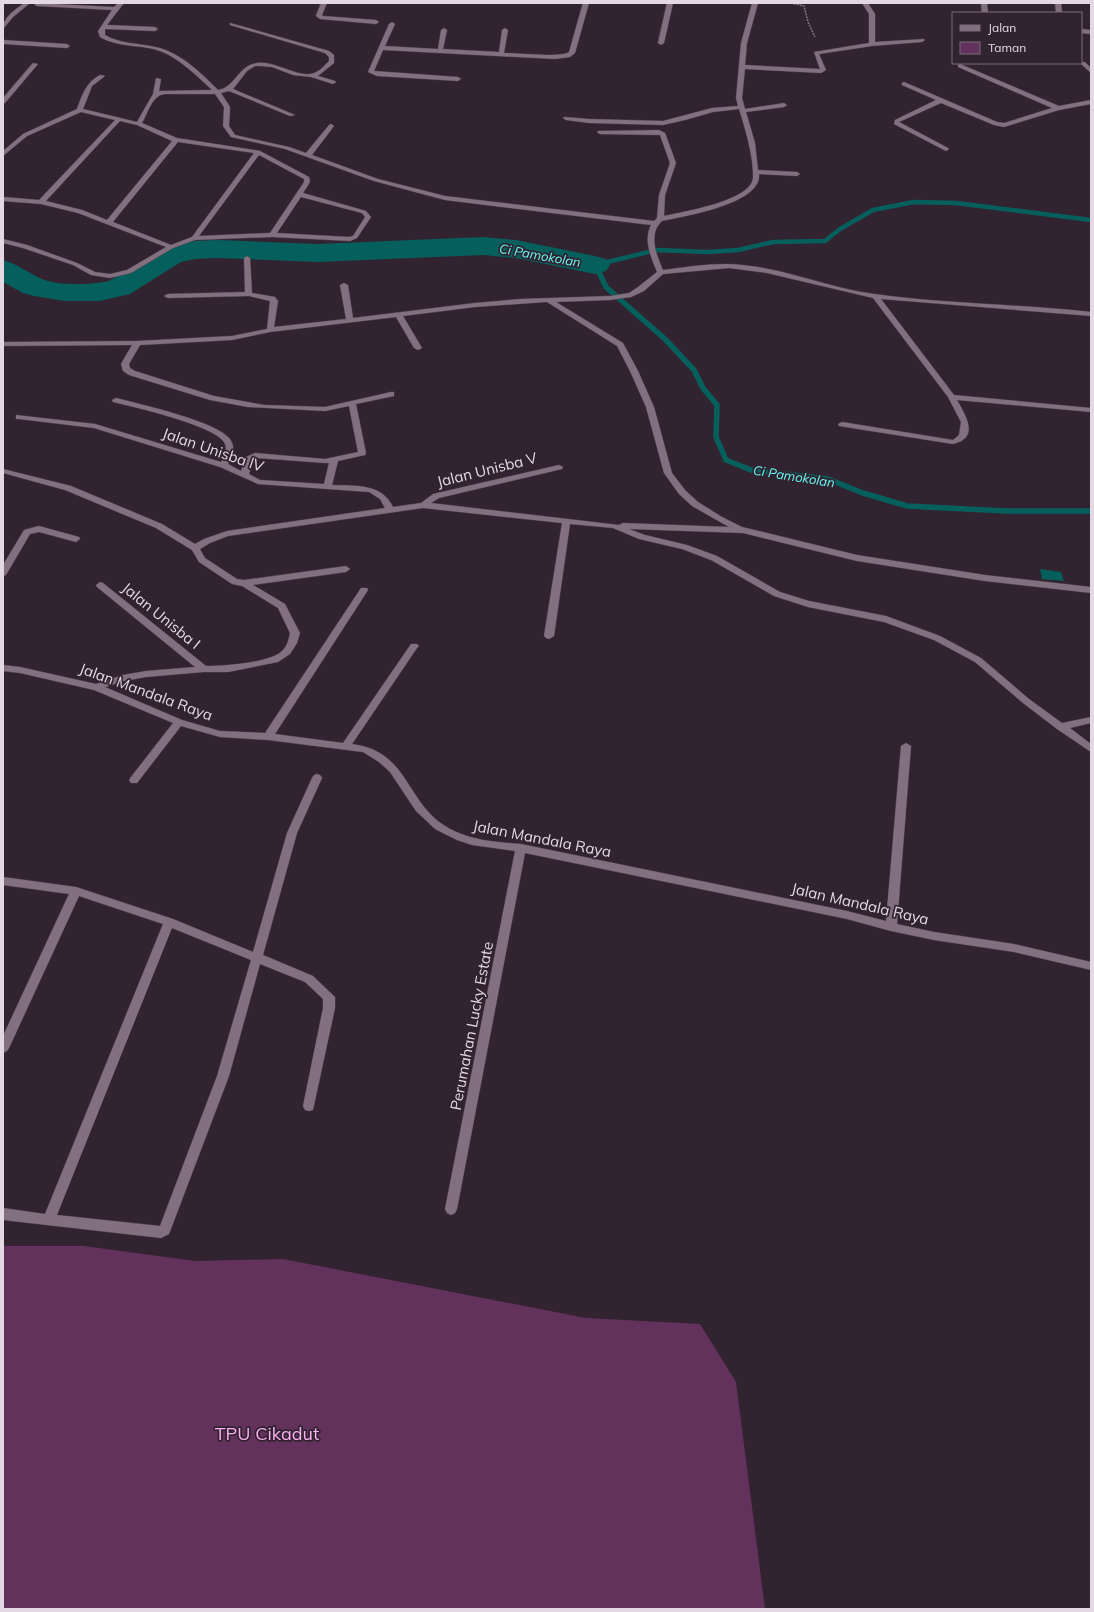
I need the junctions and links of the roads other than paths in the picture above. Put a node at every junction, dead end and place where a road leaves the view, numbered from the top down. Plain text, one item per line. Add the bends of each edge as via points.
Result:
1 (27, 3) edge
2 (121, 3) edge
3 (324, 3) edge
4 (586, 3) edge
5 (670, 3) edge
6 (755, 3) edge
7 (865, 3) edge
8 (37, 4) dead end
9 (116, 9) junction
10 (376, 22) dead end
11 (232, 24) dead end
12 (392, 24) dead end
13 (3, 27) edge
14 (104, 27) junction
15 (155, 29) dead end
16 (444, 30) dead end
17 (505, 30) dead end
18 (922, 40) dead end
19 (3, 42) edge
20 (661, 44) dead end
21 (872, 44) junction
22 (67, 46) dead end
23 (381, 48) junction
24 (440, 52) junction
25 (501, 55) junction
26 (1083, 63) dead end
27 (35, 64) dead end
28 (960, 66) dead end
29 (742, 67) junction
30 (1091, 72) edge
31 (309, 75) junction
32 (102, 76) dead end
33 (158, 78) dead end
34 (458, 79) dead end
35 (333, 82) dead end
36 (904, 84) dead end
37 (229, 89) junction
38 (217, 92) junction
39 (3, 94) edge
40 (10, 94) junction
41 (156, 94) junction
42 (942, 100) junction
43 (3, 102) edge
44 (1091, 102) edge
45 (784, 105) dead end
46 (1058, 108) junction
47 (743, 109) junction
48 (80, 110) junction
49 (292, 115) dead end
50 (566, 118) dead end
51 (118, 120) junction
52 (139, 124) junction
53 (331, 126) dead end
54 (600, 132) dead end
55 (176, 140) junction
56 (946, 149) dead end
57 (258, 152) junction
58 (3, 154) edge
59 (308, 155) junction
60 (755, 172) junction
61 (797, 174) dead end
62 (299, 194) junction
63 (3, 199) edge
64 (41, 202) junction
65 (657, 221) junction
66 (109, 222) junction
67 (272, 235) junction
68 (194, 238) junction
69 (3, 241) edge
70 (171, 247) junction
71 (247, 258) dead end
72 (661, 272) junction
73 (344, 285) dead end
74 (249, 294) junction
75 (168, 296) dead end
76 (875, 296) junction
77 (548, 300) junction
78 (398, 314) junction
79 (1091, 314) edge
80 (350, 320) junction
81 (270, 330) junction
82 (3, 344) edge
83 (136, 344) junction
84 (418, 348) dead end
85 (391, 394) dead end
86 (952, 397) junction
87 (116, 400) dead end
88 (352, 403) junction
89 (1091, 410) edge
90 (19, 417) dead end
91 (842, 424) dead end
92 (334, 460) junction
93 (223, 466) junction
94 (559, 467) dead end
95 (3, 471) edge
96 (244, 476) junction
97 (328, 486) junction
98 (423, 505) junction
99 (390, 510) junction
100 (566, 521) junction
101 (614, 526) junction
102 (743, 530) junction
103 (76, 539) dead end
104 (195, 548) junction
105 (346, 569) dead end
106 (3, 573) edge
107 (244, 583) junction
108 (100, 585) dead end
109 (364, 590) dead end
110 (1091, 590) edge
111 (549, 636) dead end
112 (414, 646) dead end
113 (3, 668) edge
114 (204, 669) junction
115 (96, 687) junction
116 (1091, 720) edge
117 (179, 722) junction
118 (1060, 728) junction
119 (268, 737) junction
120 (346, 746) junction
121 (906, 746) dead end
122 (1091, 749) edge
123 (317, 778) dead end
124 (134, 780) dead end
125 (521, 848) junction
126 (3, 881) edge
127 (76, 891) junction
128 (169, 922) junction
129 (891, 927) junction
130 (256, 956) junction
131 (1091, 966) edge
132 (3, 1048) edge
133 (309, 1106) dead end
134 (451, 1209) dead end
135 (3, 1214) edge
136 (49, 1220) junction

1 - 13 street via 11,16
2 - 9 street
3 - 10 street via 318,16 322,18
4 - 25 street via 572,53 568,56 555,58
5 - 20 street
6 - 29 street via 744,43
7 - 21 street via 872,14
8 - 9 street
9 - 14 street
11 - 31 street via 327,52 332,56 332,62 315,75
12 - 23 street
14 - 15 street
14 - 38 street via 101,31 102,36 110,41 162,50 173,55
16 - 24 street
17 - 25 street
18 - 21 street
19 - 22 street
21 - 29 street via 816,53 823,70 819,71
23 - 24 street
23 - 34 street via 371,72
24 - 25 street
26 - 30 street
27 - 40 street
28 - 46 street
29 - 47 street via 739,98
31 - 35 street
31 - 37 street via 259,64 247,69
32 - 48 street via 95,78 89,85
33 - 41 street
36 - 42 street
37 - 38 street
37 - 49 street
38 - 41 street
38 - 59 street via 227,107 226,126 233,136 264,141
39 - 40 street
40 - 43 street
41 - 52 street via 152,97
42 - 46 street via 996,124 1004,125
42 - 56 street via 896,123
44 - 46 street
45 - 47 street
47 - 50 street via 712,110 663,122 589,121
47 - 60 street via 752,143
48 - 51 street
48 - 58 street via 25,135
51 - 52 street
51 - 64 street
52 - 55 street
53 - 59 street
54 - 65 street via 663,134 674,163 662,196
55 - 57 street
55 - 66 street
57 - 62 street via 307,178
57 - 68 street
59 - 65 street via 376,180 445,198
60 - 61 street
60 - 65 street via 756,179 750,189 733,200 713,208
62 - 67 street
62 - 67 street via 364,212 368,217 355,237 350,239
63 - 64 street
64 - 66 street via 80,211
65 - 72 street via 651,231 651,245
66 - 70 street
67 - 68 street
68 - 70 street
69 - 70 street via 32,248 94,274 110,276 129,272
71 - 74 street
72 - 76 street via 734,266 752,268
72 - 77 street via 631,295
73 - 80 street
74 - 75 street
74 - 81 street via 274,301
76 - 79 street
76 - 86 street
77 - 78 street
77 - 102 street via 620,345 650,407 668,473 695,504 719,520
78 - 80 street
78 - 84 street
80 - 81 street
81 - 83 street via 232,338
82 - 83 street
83 - 88 street via 125,364 126,370 213,398 248,405 314,409
85 - 88 street
86 - 89 street
86 - 91 street via 965,422 963,436 953,442
87 - 93 street via 197,424 225,438 230,448 229,457
88 - 92 street via 362,453
90 - 93 street, Jalan Unisba lV via 95,426
92 - 96 street via 255,455 249,459
92 - 97 street
93 - 96 street, Jalan Unisba lV
94 - 98 street, Jalan Unisba V via 436,496
95 - 104 street via 68,488 159,526
96 - 97 street, Jalan Unisba lV via 258,482
97 - 99 street, Jalan Unisba lV via 371,490 384,498
98 - 99 street
98 - 100 street
99 - 104 street via 227,534 207,540
100 - 101 street
100 - 111 street
101 - 102 street
101 - 118 street via 714,558 777,594 808,604 886,619 937,638 978,660
102 - 110 street via 857,558 985,578
103 - 106 street via 39,529 27,532
104 - 107 street via 202,560 235,582
105 - 107 street
107 - 114 street via 282,606 295,633 292,643 278,659 228,669
108 - 114 street, Jalan Unisba I
109 - 119 street
112 - 120 street
113 - 115 street, Jalan Mandala Raya
114 - 115 street via 123,678
115 - 117 street, Jalan Mandala Raya
116 - 118 street
117 - 119 street, Jalan Mandala Raya via 220,734
117 - 124 street
118 - 122 street
119 - 120 street, Jalan Mandala Raya
120 - 125 street, Jalan Mandala Raya via 365,749 390,766 428,818 449,833 486,845
121 - 129 street
123 - 130 street via 292,833
125 - 129 street, Jalan Mandala Raya via 847,915
125 - 134 street, Perumahan Lucky Estate
126 - 127 street
127 - 128 street
127 - 132 street
128 - 130 street
128 - 136 street
129 - 131 street, Jalan Mandala Raya via 1014,948
130 - 133 street via 309,978 329,997
130 - 136 street via 223,1076 165,1230 161,1232
135 - 136 street

